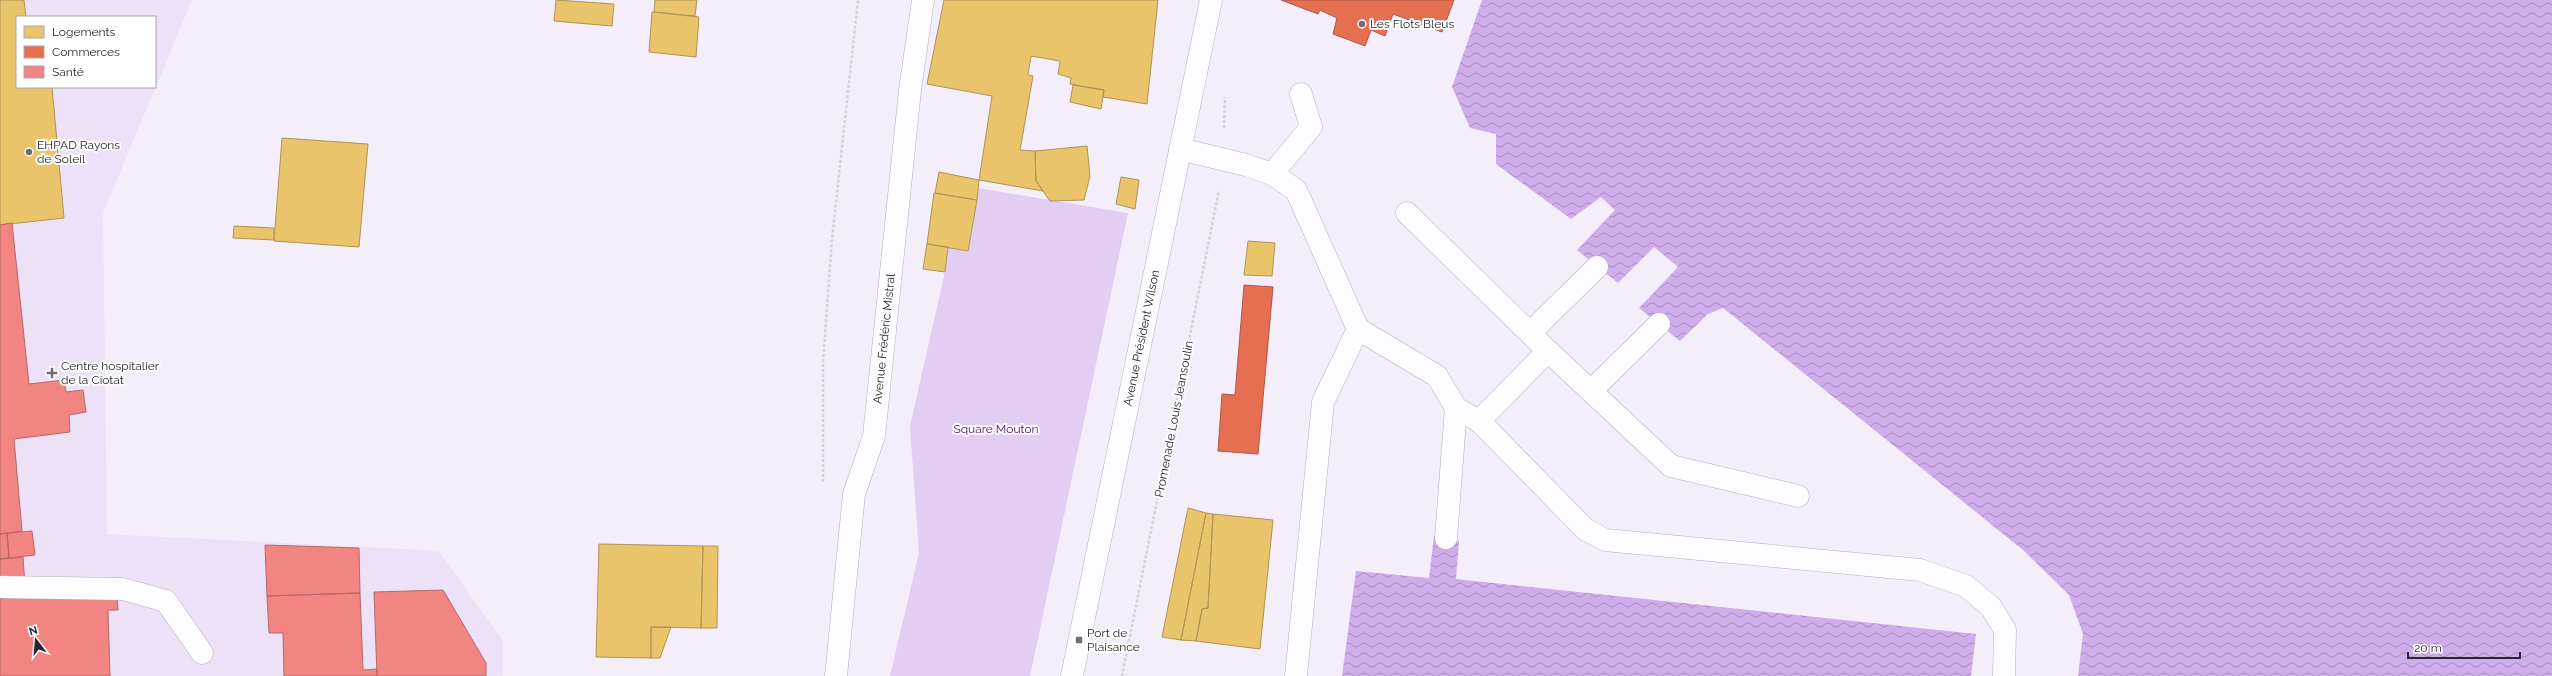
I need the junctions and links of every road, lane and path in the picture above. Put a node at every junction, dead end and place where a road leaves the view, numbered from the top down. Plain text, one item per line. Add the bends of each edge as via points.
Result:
1 (858, 0) edge
2 (923, 0) edge
3 (1211, 0) edge
4 (1301, 94) dead end
5 (1180, 149) junction
6 (1225, 161) junction
7 (1272, 174) junction
8 (1407, 212) dead end
9 (1597, 267) dead end
10 (1659, 324) dead end
11 (1358, 329) junction
12 (1530, 333) junction
13 (1548, 351) junction
14 (1591, 391) junction
15 (1456, 408) junction
16 (1479, 421) junction
17 (823, 461) dead end
18 (1798, 496) dead end
19 (1446, 538) dead end
20 (0, 587) edge
21 (202, 653) dead end
22 (836, 676) edge
23 (1072, 676) edge
24 (1122, 676) edge
25 (1296, 676) edge
26 (2004, 676) edge

1 - 17 path via 831,247 823,363
2 - 22 street, Avenue Frédéric Mistral via 910,90 874,436 854,494
3 - 5 street, Avenue Président Wilson
4 - 7 street via 1311,127
5 - 6 street
5 - 23 street, Avenue Président Wilson
6 - 7 street
6 - 24 path, Promenade Louis Jeansoulin
7 - 11 street via 1296,190
8 - 12 street
9 - 12 street
10 - 14 street
11 - 15 street via 1437,376
11 - 25 street via 1323,402
12 - 13 street
13 - 14 street
13 - 16 street
14 - 18 street via 1671,466
15 - 16 street
15 - 19 street
16 - 26 street via 1585,529 1605,540 1920,570 1966,586 1991,607 2005,630
20 - 21 street via 123,589 166,601

